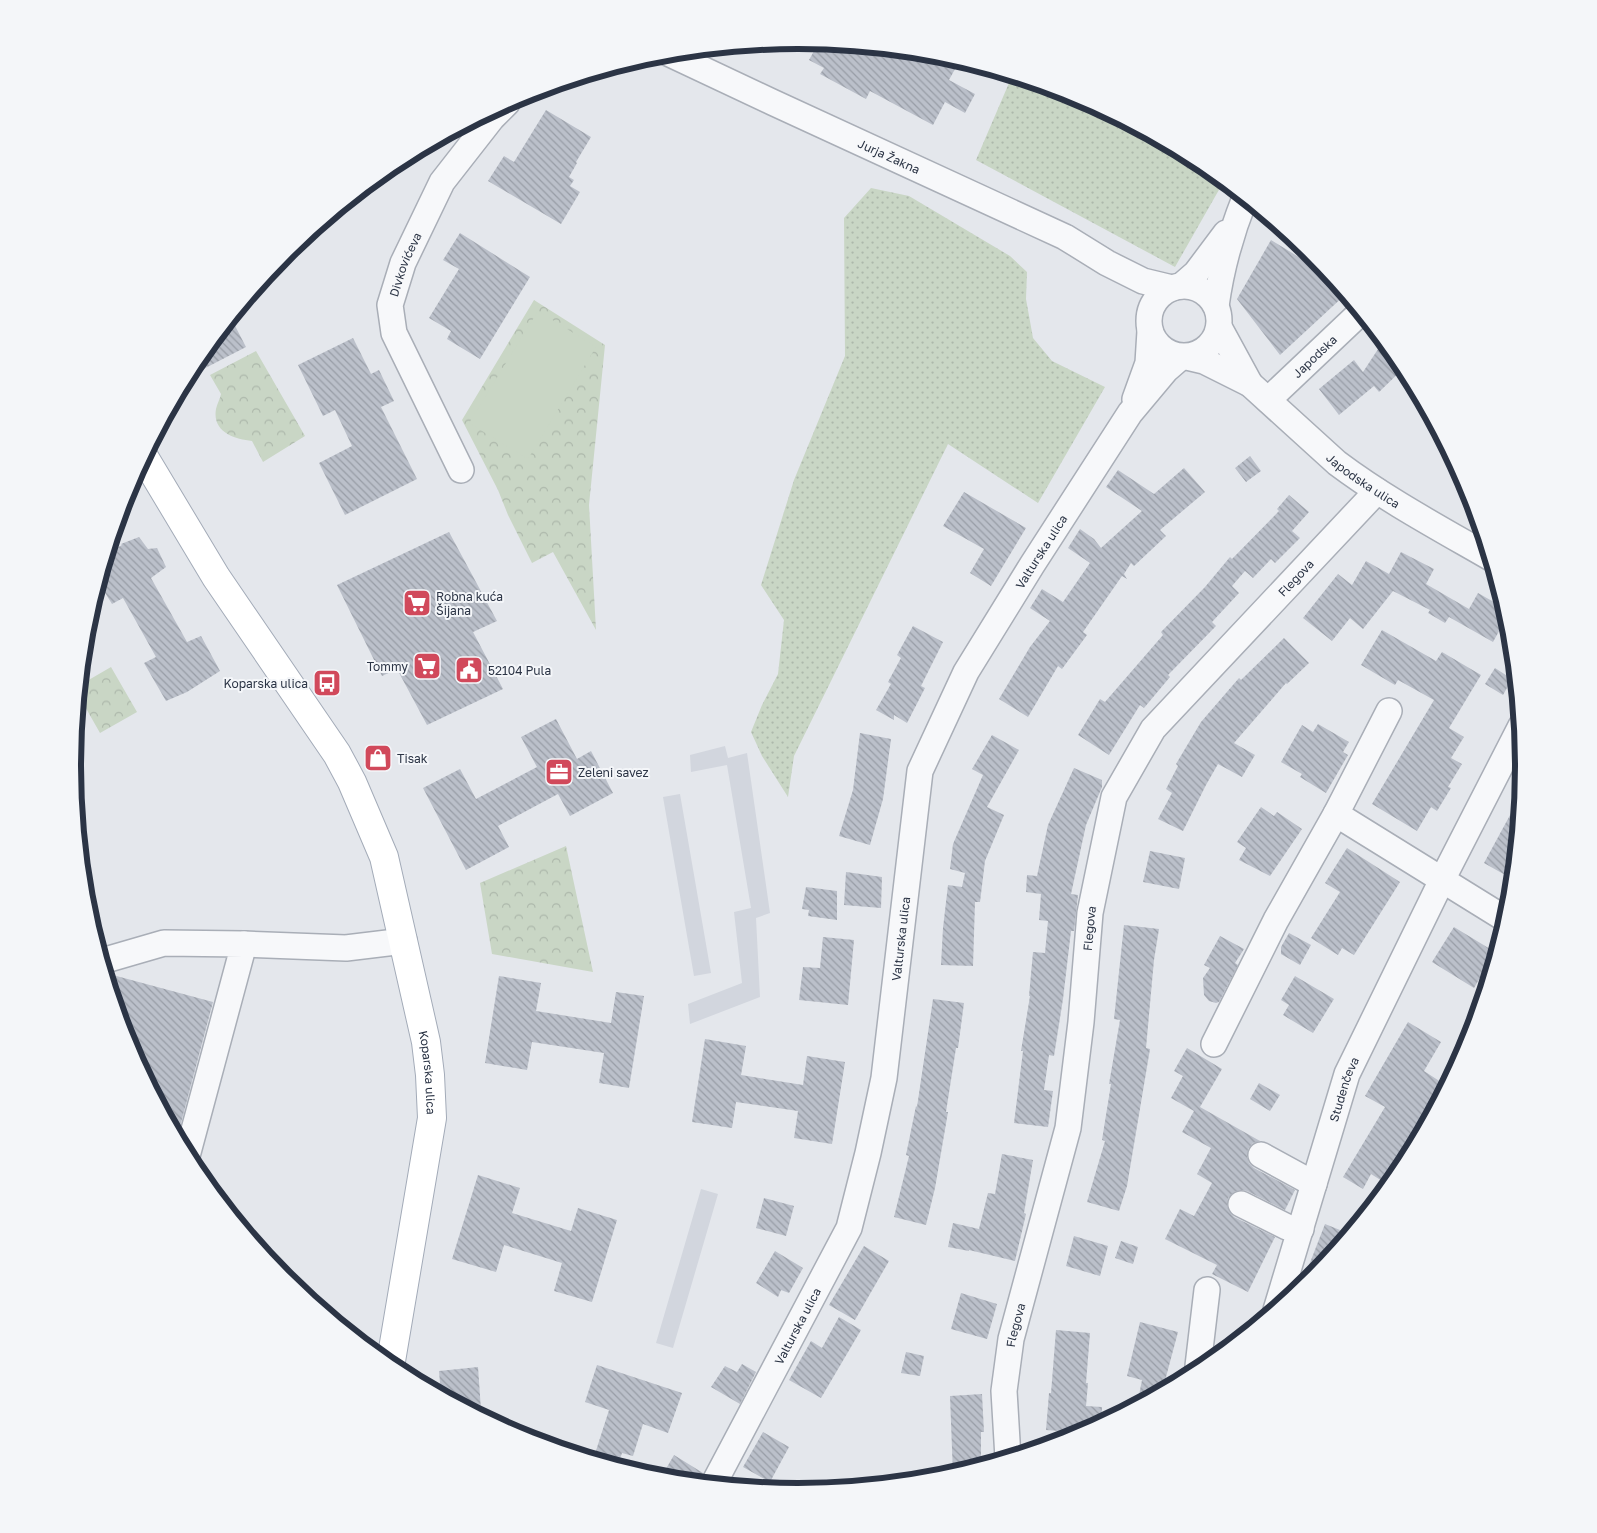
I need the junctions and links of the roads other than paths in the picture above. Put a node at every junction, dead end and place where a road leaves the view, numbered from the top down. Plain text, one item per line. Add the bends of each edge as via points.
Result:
1 (681, 59) edge
2 (492, 118) edge
3 (1241, 208) edge
4 (1107, 263) junction
5 (1176, 287) junction
6 (1217, 316) junction
7 (1357, 316) edge
8 (1150, 326) junction
9 (1184, 357) junction
10 (1250, 384) junction
11 (1268, 400) junction
12 (1130, 413) junction
13 (148, 464) edge
14 (461, 470) dead end
15 (1377, 491) junction
16 (1483, 554) edge
17 (1389, 711) dead end
18 (1515, 737) edge
19 (1336, 814) junction
20 (1442, 880) junction
21 (1500, 915) edge
22 (404, 941) junction
23 (244, 944) junction
24 (107, 959) edge
25 (1214, 1044) dead end
26 (190, 1146) edge
27 (1261, 1155) dead end
28 (1314, 1184) junction
29 (1241, 1204) dead end
30 (1301, 1229) junction
31 (1207, 1290) dead end
32 (1279, 1299) edge
33 (392, 1357) edge
34 (1198, 1362) edge
35 (1008, 1453) edge
36 (716, 1479) edge

1 - 4 street, Jurja Žakna via 1064,237
2 - 14 street, Divkovićeva via 442,182 403,263 390,305 394,333
3 - 5 street via 1196,273
3 - 6 street via 1224,262
4 - 5 street, Jurja Žakna via 1143,281
4 - 8 street, Jurja Žakna via 1142,304
5 - 6 street via 1201,290 1210,297
5 - 8 street via 1155,301
6 - 9 street via 1215,338 1208,347 1199,354
6 - 10 street, Japodska ulica
7 - 11 street, Japodska
8 - 9 street via 1155,341 1162,349
8 - 12 street, Valturska ulica via 1148,362
9 - 10 street, Japodska ulica via 1204,361
9 - 12 street, Valturska ulica via 1166,370
10 - 11 street, Japodska ulica
11 - 15 street, Japodska ulica via 1338,463
12 - 36 street, Valturska ulica via 966,672 920,771 884,1078 849,1228
13 - 22 main road, Koparska ulica via 216,577 337,754 384,857
15 - 16 street, Japodska ulica
15 - 35 street, Flegova via 1153,729 1114,797 1090,914 1068,1128 1012,1339 1004,1391
17 - 19 street
18 - 20 street, Studenčeva
19 - 20 street
19 - 25 street via 1276,920
20 - 21 street
20 - 28 street, Studenčeva via 1347,1074
22 - 23 street via 346,948
22 - 33 main road, Koparska ulica via 426,1042 432,1118
23 - 24 street via 164,943
23 - 26 street
27 - 28 street
28 - 30 street, Studenčeva
29 - 30 street via 1287,1226
30 - 32 street, Studenčeva
31 - 34 street

